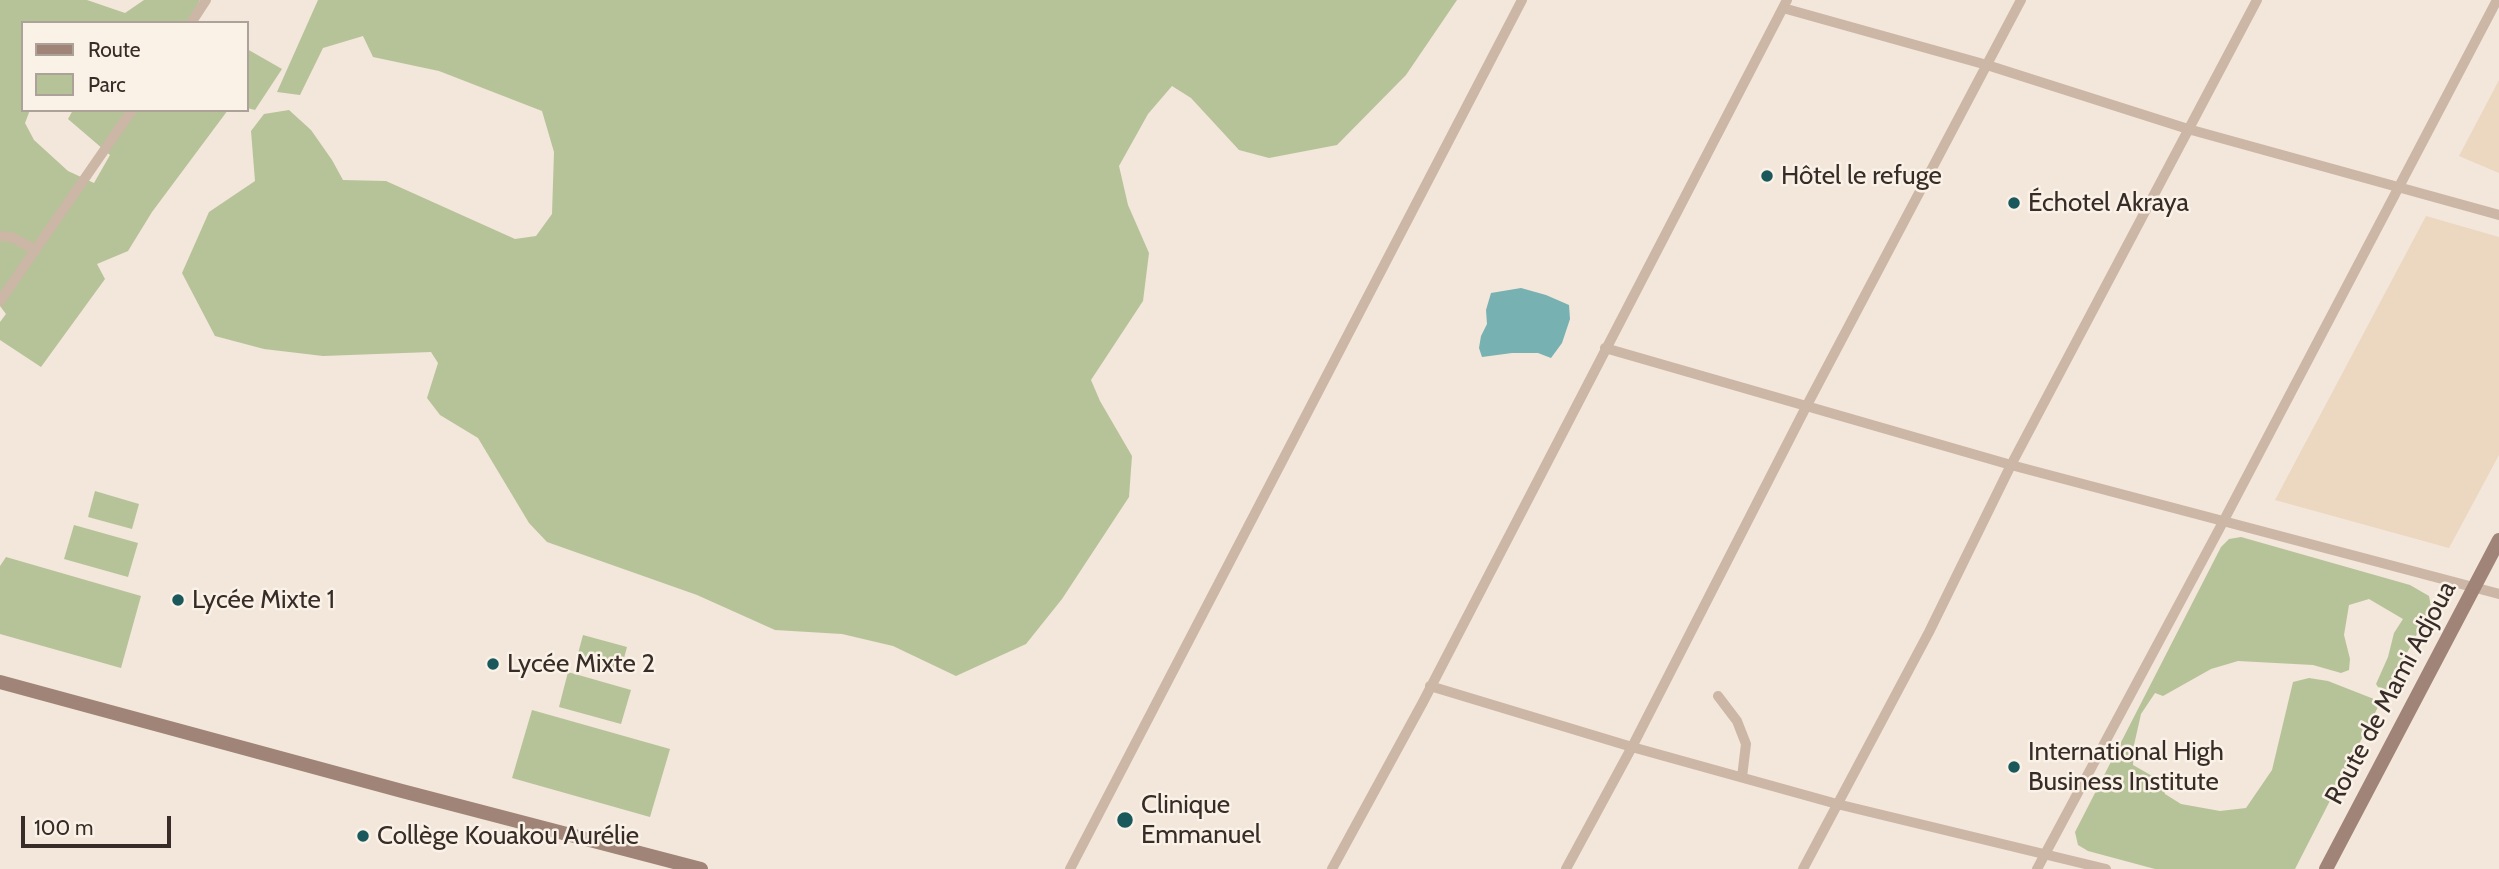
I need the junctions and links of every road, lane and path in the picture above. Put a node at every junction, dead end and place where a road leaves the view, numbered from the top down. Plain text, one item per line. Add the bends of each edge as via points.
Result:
1 (206, 0) edge
2 (1522, 0) edge
3 (2021, 0) edge
4 (2257, 0) edge
5 (2497, 0) edge
6 (1785, 4) edge
7 (192, 21) edge
8 (1987, 65) junction
9 (131, 112) edge
10 (2188, 129) junction
11 (2399, 188) junction
12 (2499, 215) edge
13 (0, 236) edge
14 (36, 250) junction
15 (0, 302) edge
16 (1605, 348) junction
17 (1806, 407) junction
18 (2011, 465) junction
19 (2223, 522) junction
20 (2499, 540) edge
21 (2474, 588) junction
22 (2499, 594) edge
23 (0, 682) edge
24 (1430, 686) junction
25 (1718, 695) dead end
26 (1632, 747) junction
27 (1742, 778) junction
28 (1837, 804) junction
29 (2045, 853) junction
30 (701, 869) edge
31 (1070, 869) edge
32 (1332, 869) edge
33 (1566, 869) edge
34 (1803, 869) edge
35 (2037, 869) edge
36 (2106, 869) edge
37 (2326, 869) edge

1 - 7 street
2 - 31 street
3 - 8 street
4 - 10 street
5 - 11 street
6 - 8 street
6 - 16 street
8 - 10 street
8 - 17 street
9 - 14 street
10 - 11 street
10 - 18 street
11 - 12 street
11 - 19 street
13 - 14 street
14 - 15 street
16 - 17 street
16 - 24 street
17 - 18 street
17 - 26 street
18 - 19 street
18 - 28 street
19 - 21 street
19 - 29 street
20 - 21 street, Route de Mami Adjoua
21 - 22 street
21 - 37 street, Route de Mami Adjoua
23 - 30 street
24 - 26 street
24 - 32 street
25 - 27 street via 1737,721 1746,744
26 - 27 street
26 - 33 street
27 - 28 street
28 - 29 street
28 - 34 street
29 - 35 street
29 - 36 street

